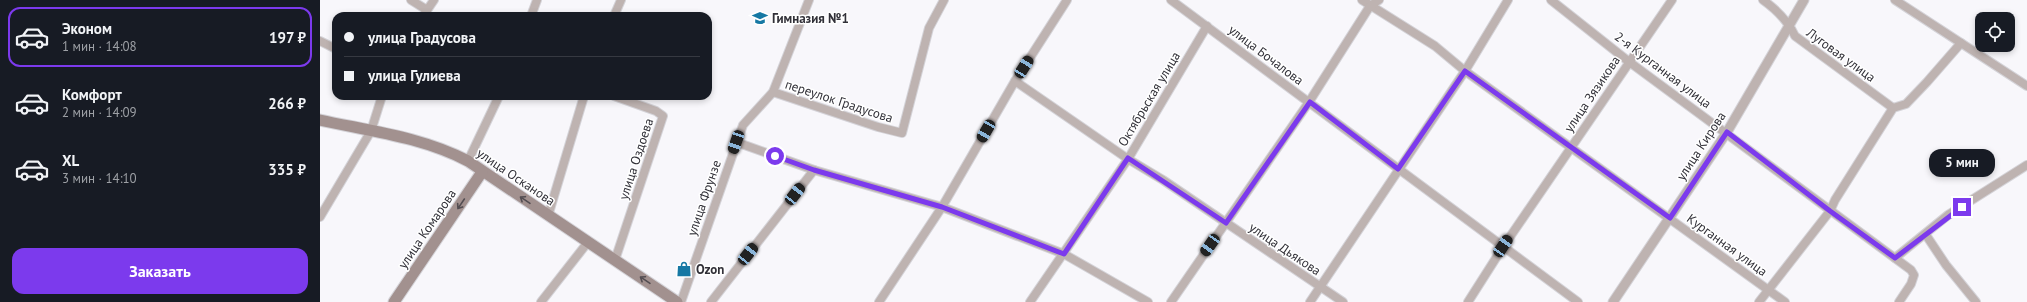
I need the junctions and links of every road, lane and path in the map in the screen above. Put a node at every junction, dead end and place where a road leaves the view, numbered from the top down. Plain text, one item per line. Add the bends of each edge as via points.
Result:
1 (411, 0) edge
2 (434, 0) edge
3 (538, 0) edge
4 (621, 0) edge
5 (809, 0) edge
6 (944, 0) edge
7 (1067, 0) edge
8 (1171, 0) edge
9 (1362, 0) edge
10 (1379, 0) edge
11 (1508, 0) edge
12 (1551, 0) edge
13 (1672, 0) edge
14 (1763, 0) edge
15 (1804, 0) edge
16 (1895, 0) edge
17 (1370, 6) junction
18 (424, 12) edge
19 (426, 12) edge
20 (533, 12) edge
21 (616, 12) edge
22 (1790, 25) junction
23 (1207, 26) junction
24 (320, 41) edge
25 (1961, 43) junction
26 (332, 47) edge
27 (1628, 61) junction
28 (1465, 71) junction
29 (1016, 80) junction
30 (2027, 86) edge
31 (773, 92) junction
32 (381, 100) edge
33 (497, 100) edge
34 (583, 100) edge
35 (625, 100) edge
36 (1310, 102) junction
37 (1893, 108) junction
38 (320, 120) edge
39 (371, 131) junction
40 (1727, 132) junction
41 (736, 142) junction
42 (1571, 147) junction
43 (1128, 158) junction
44 (468, 161) junction
45 (2027, 165) edge
46 (1398, 169) junction
47 (814, 170) junction
48 (482, 172) junction
49 (942, 207) junction
50 (1830, 211) junction
51 (548, 216) junction
52 (320, 217) edge
53 (1670, 218) junction
54 (1226, 223) junction
55 (1926, 235) junction
56 (588, 242) junction
57 (1503, 246) junction
58 (1064, 254) junction
59 (1895, 258) junction
60 (615, 260) junction
61 (1320, 287) junction
62 (1767, 289) junction
63 (394, 302) edge
64 (541, 302) edge
65 (677, 302) edge
66 (681, 302) edge
67 (711, 302) edge
68 (879, 302) edge
69 (1030, 302) edge
70 (1148, 302) edge
71 (1171, 302) edge
72 (1310, 302) edge
73 (1343, 302) edge
74 (1468, 302) edge
75 (1578, 302) edge
76 (1613, 302) edge
77 (1759, 302) edge
78 (1785, 302) edge
79 (1899, 302) edge
80 (1976, 302) edge

1 - 18 street
2 - 19 street
3 - 20 street
4 - 21 street
5 - 31 street, улица Фрунзе
6 - 31 street, переулок Градусова via 929,28 906,109 902,133
7 - 29 street
8 - 23 street, улица Бочалова
9 - 17 street, Курганная улица
10 - 17 street
11 - 28 street
12 - 27 street, 2-я Курганная улица
13 - 27 street, улица Зязикова
14 - 22 street, Луговая улица
15 - 22 street, улица Кирова
16 - 25 street
17 - 28 street, Курганная улица via 1434,46
17 - 36 street
22 - 37 street, Луговая улица via 1795,36
22 - 40 street, улица Кирова
23 - 36 street, улица Бочалова
23 - 43 street, Октябрьская улица
24 - 26 street
25 - 30 street
25 - 37 street via 1906,104
27 - 40 street, 2-я Курганная улица
27 - 42 street, улица Зязикова
28 - 42 street, Курганная улица
28 - 46 street
29 - 43 street, улица Дьякова
29 - 49 street
31 - 41 street, улица Фрунзе via 743,125
32 - 39 street
33 - 44 street
34 - 51 street
35 - 60 street, улица Оздоева via 663,116
36 - 46 street, улица Бочалова
36 - 54 street
37 - 50 street
38 - 39 main road, улица Осканова
39 - 44 main road, улица Осканова via 419,141
39 - 52 street
40 - 50 street, 2-я Курганная улица
40 - 53 street, улица Кирова
41 - 47 street
41 - 66 street, улица Фрунзе
42 - 53 street, Курганная улица
42 - 57 street, улица Зязикова
43 - 54 street, улица Дьякова
43 - 58 street, Октябрьская улица
44 - 48 main road, улица Осканова
45 - 55 street via 1948,215
46 - 57 street, улица Бочалова
46 - 61 street
47 - 49 street
47 - 67 street
51 -> 48 main road, улица Осканова
48 -> 63 main road, улица Комарова
49 - 58 street
49 - 68 street
50 - 59 street, 2-я Курганная улица
50 - 62 street
51 - 56 main road, улица Осканова
53 - 62 street, Курганная улица
53 - 76 street, улица Кирова
54 - 61 street, улица Дьякова
54 - 71 street
55 - 59 street
55 - 80 street
56 - 60 main road, улица Осканова
56 - 64 street
57 - 74 street, улица Зязикова
57 - 75 street, улица Бочалова
58 - 69 street, Октябрьская улица
58 - 70 street
59 - 79 street, 2-я Курганная улица via 1914,275 1912,284
65 -> 60 main road, улица Осканова
61 - 72 street
61 - 73 street, улица Дьякова
62 - 77 street
62 - 78 street, Курганная улица

